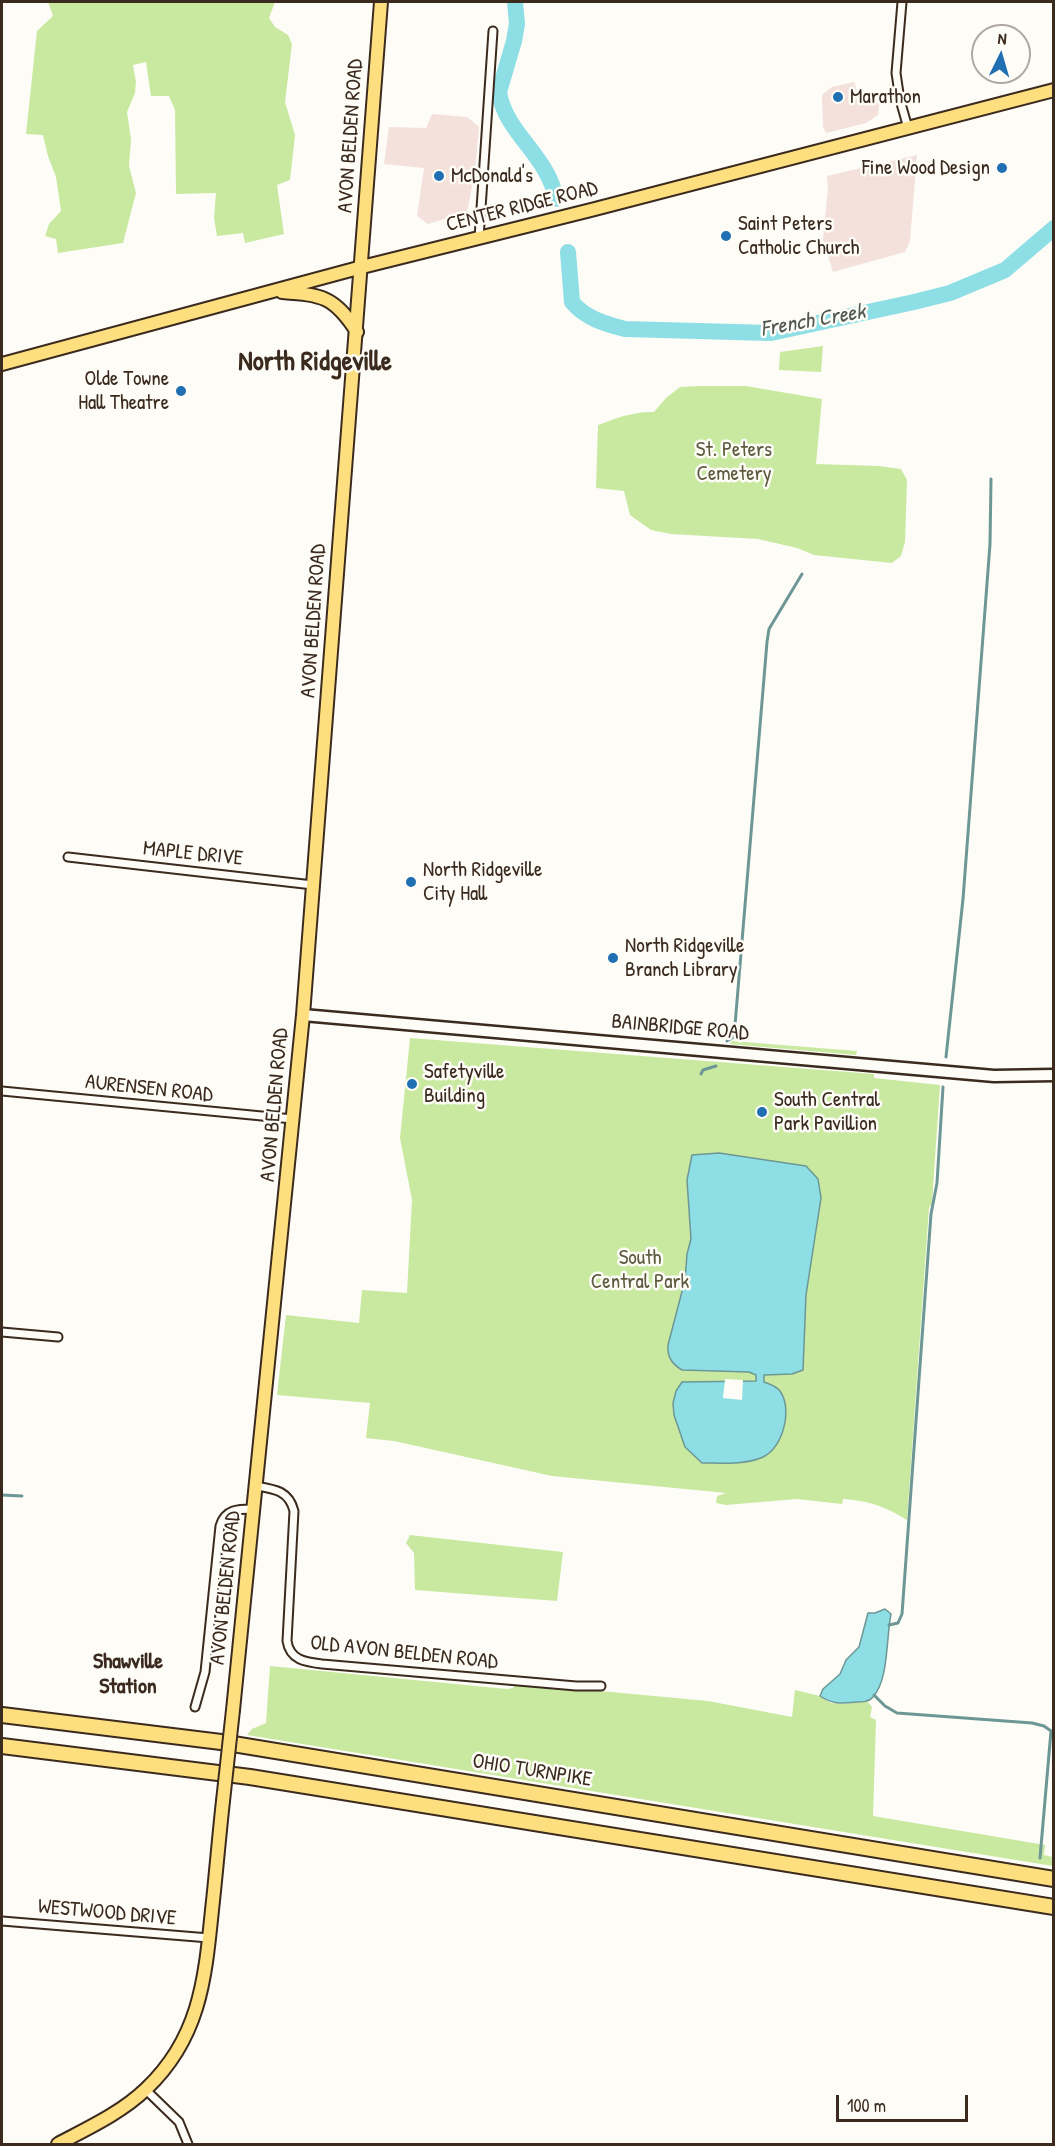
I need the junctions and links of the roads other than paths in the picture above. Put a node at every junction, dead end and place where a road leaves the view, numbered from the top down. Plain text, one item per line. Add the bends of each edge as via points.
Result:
1 (381, 2) edge
2 (903, 2) edge
3 (493, 31) dead end
4 (1053, 90) edge
5 (908, 128) junction
6 (478, 238) junction
7 (362, 267) junction
8 (272, 291) junction
9 (357, 332) junction
10 (2, 364) edge
11 (68, 857) dead end
12 (313, 885) junction
13 (303, 1015) junction
14 (1053, 1074) edge
15 (2, 1090) edge
16 (293, 1119) junction
17 (2, 1332) edge
18 (58, 1337) dead end
19 (256, 1486) junction
20 (253, 1509) junction
21 (601, 1686) dead end
22 (195, 1707) dead end
23 (2, 1715) edge
24 (2, 1746) edge
25 (1053, 1879) edge
26 (1053, 1907) edge
27 (2, 1922) edge
28 (209, 1938) junction
29 (146, 2090) junction
30 (58, 2145) edge
31 (188, 2145) edge

1 - 7 main road, AVON BELDEN ROAD
2 - 5 street via 896,73
3 - 6 street
4 - 5 main road, CENTER RIDGE ROAD
5 - 6 main road, CENTER RIDGE ROAD
6 - 7 main road, CENTER RIDGE ROAD
7 - 8 main road, CENTER RIDGE ROAD
7 - 9 main road, AVON BELDEN ROAD
8 - 9 main road via 328,300 339,307
8 - 10 main road, CENTER RIDGE ROAD
9 - 12 main road, AVON BELDEN ROAD
11 - 12 street, MAPLE DRIVE
12 - 13 main road, AVON BELDEN ROAD
13 - 14 street, BAINBRIDGE ROAD via 994,1076
13 - 16 main road, AVON BELDEN ROAD
15 - 16 street, AURENSEN ROAD
16 - 19 main road, AVON BELDEN ROAD
17 - 18 street
19 - 20 main road, AVON BELDEN ROAD
19 - 21 street, OLD AVON BELDEN ROAD via 281,1491 292,1504 287,1641 295,1658 322,1664
20 - 22 street via 225,1514 220,1526 204,1672
20 - 28 main road, AVON BELDEN ROAD, bridge
23 - 25 highway, OHIO TURNPIKE via 221,1742
24 - 26 highway via 250,1777
27 - 28 street, WESTWOOD DRIVE
28 - 29 main road, AVON BELDEN ROAD via 202,1990 191,2024 167,2066
29 - 30 main road, AVON BELDEN ROAD via 115,2113
29 - 31 street via 178,2122

